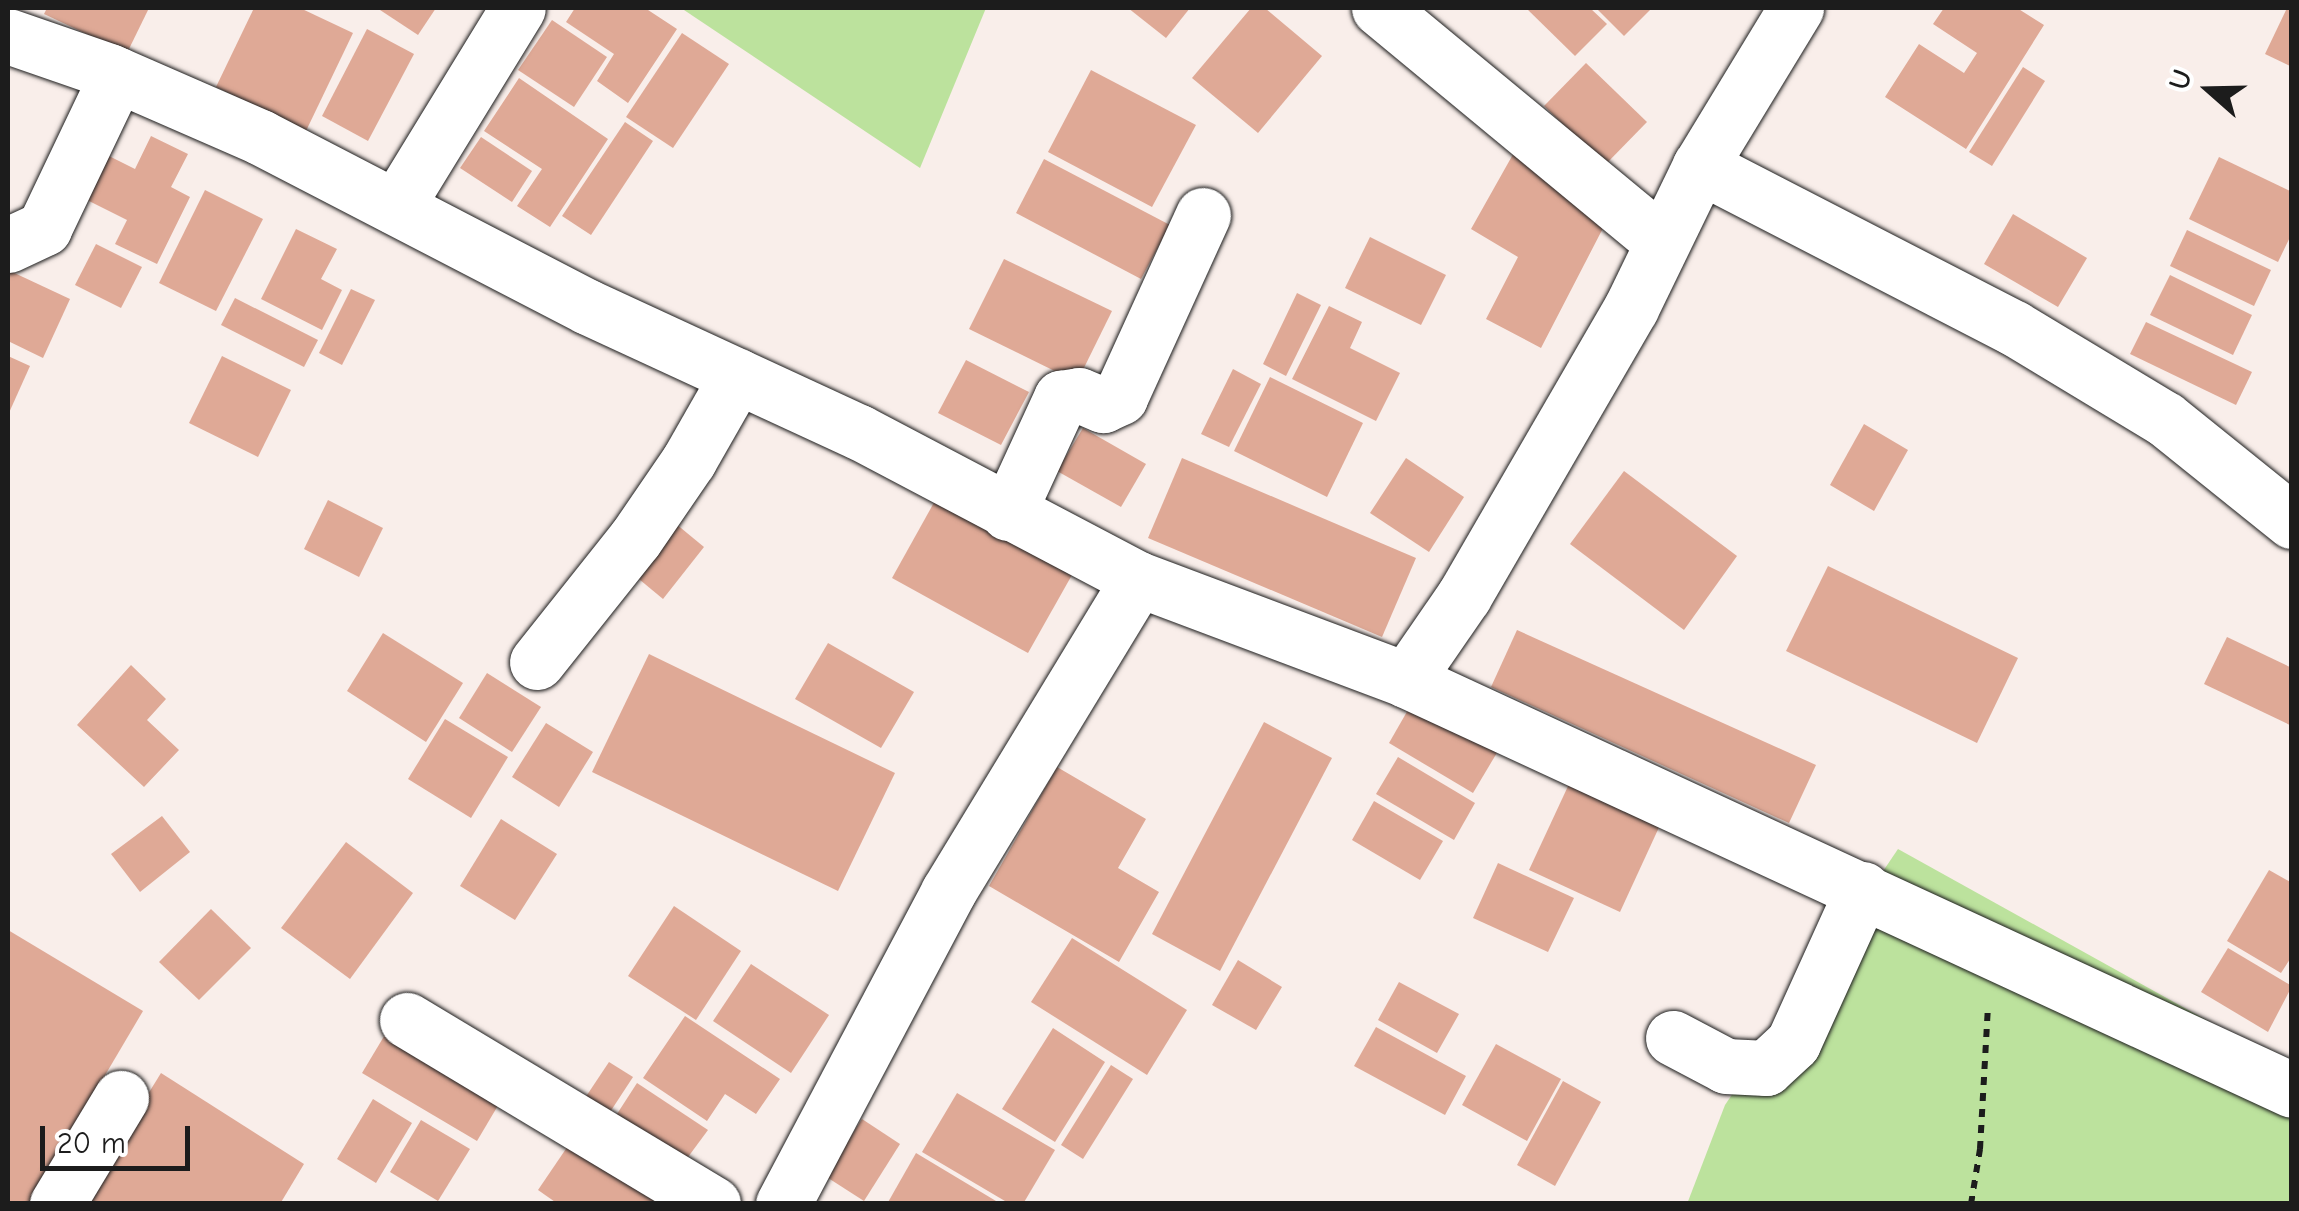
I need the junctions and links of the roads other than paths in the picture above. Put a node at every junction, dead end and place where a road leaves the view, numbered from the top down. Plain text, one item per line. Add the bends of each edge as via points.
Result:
1 (518, 8) edge
2 (1380, 8) edge
3 (1796, 8) edge
4 (8, 36) edge
5 (118, 75) junction
6 (1700, 166) junction
7 (396, 207) junction
8 (1203, 215) dead end
9 (1662, 242) junction
10 (8, 245) edge
11 (738, 376) junction
12 (1008, 513) junction
13 (2292, 521) edge
14 (1138, 579) junction
15 (537, 662) dead end
16 (1406, 680) junction
17 (1863, 889) junction
18 (406, 1020) dead end
19 (1673, 1038) dead end
20 (2290, 1085) edge
21 (121, 1098) dead end
22 (57, 1204) edge
23 (714, 1204) edge
24 (783, 1204) edge

1 - 7 street
2 - 9 street
3 - 6 street
4 - 5 street
5 - 7 street
5 - 10 street via 44,228
6 - 9 street
6 - 13 street via 2048,348 2164,418
7 - 11 street
8 - 12 street via 1120,397 1103,405 1061,398
9 - 16 street via 1631,308 1464,596
11 - 12 street
11 - 15 street via 636,538
12 - 14 street
14 - 16 street
14 - 24 street via 948,892
16 - 17 street
17 - 19 street via 1793,1044 1766,1068 1726,1066
17 - 20 street via 1992,955
18 - 23 street
21 - 22 street

